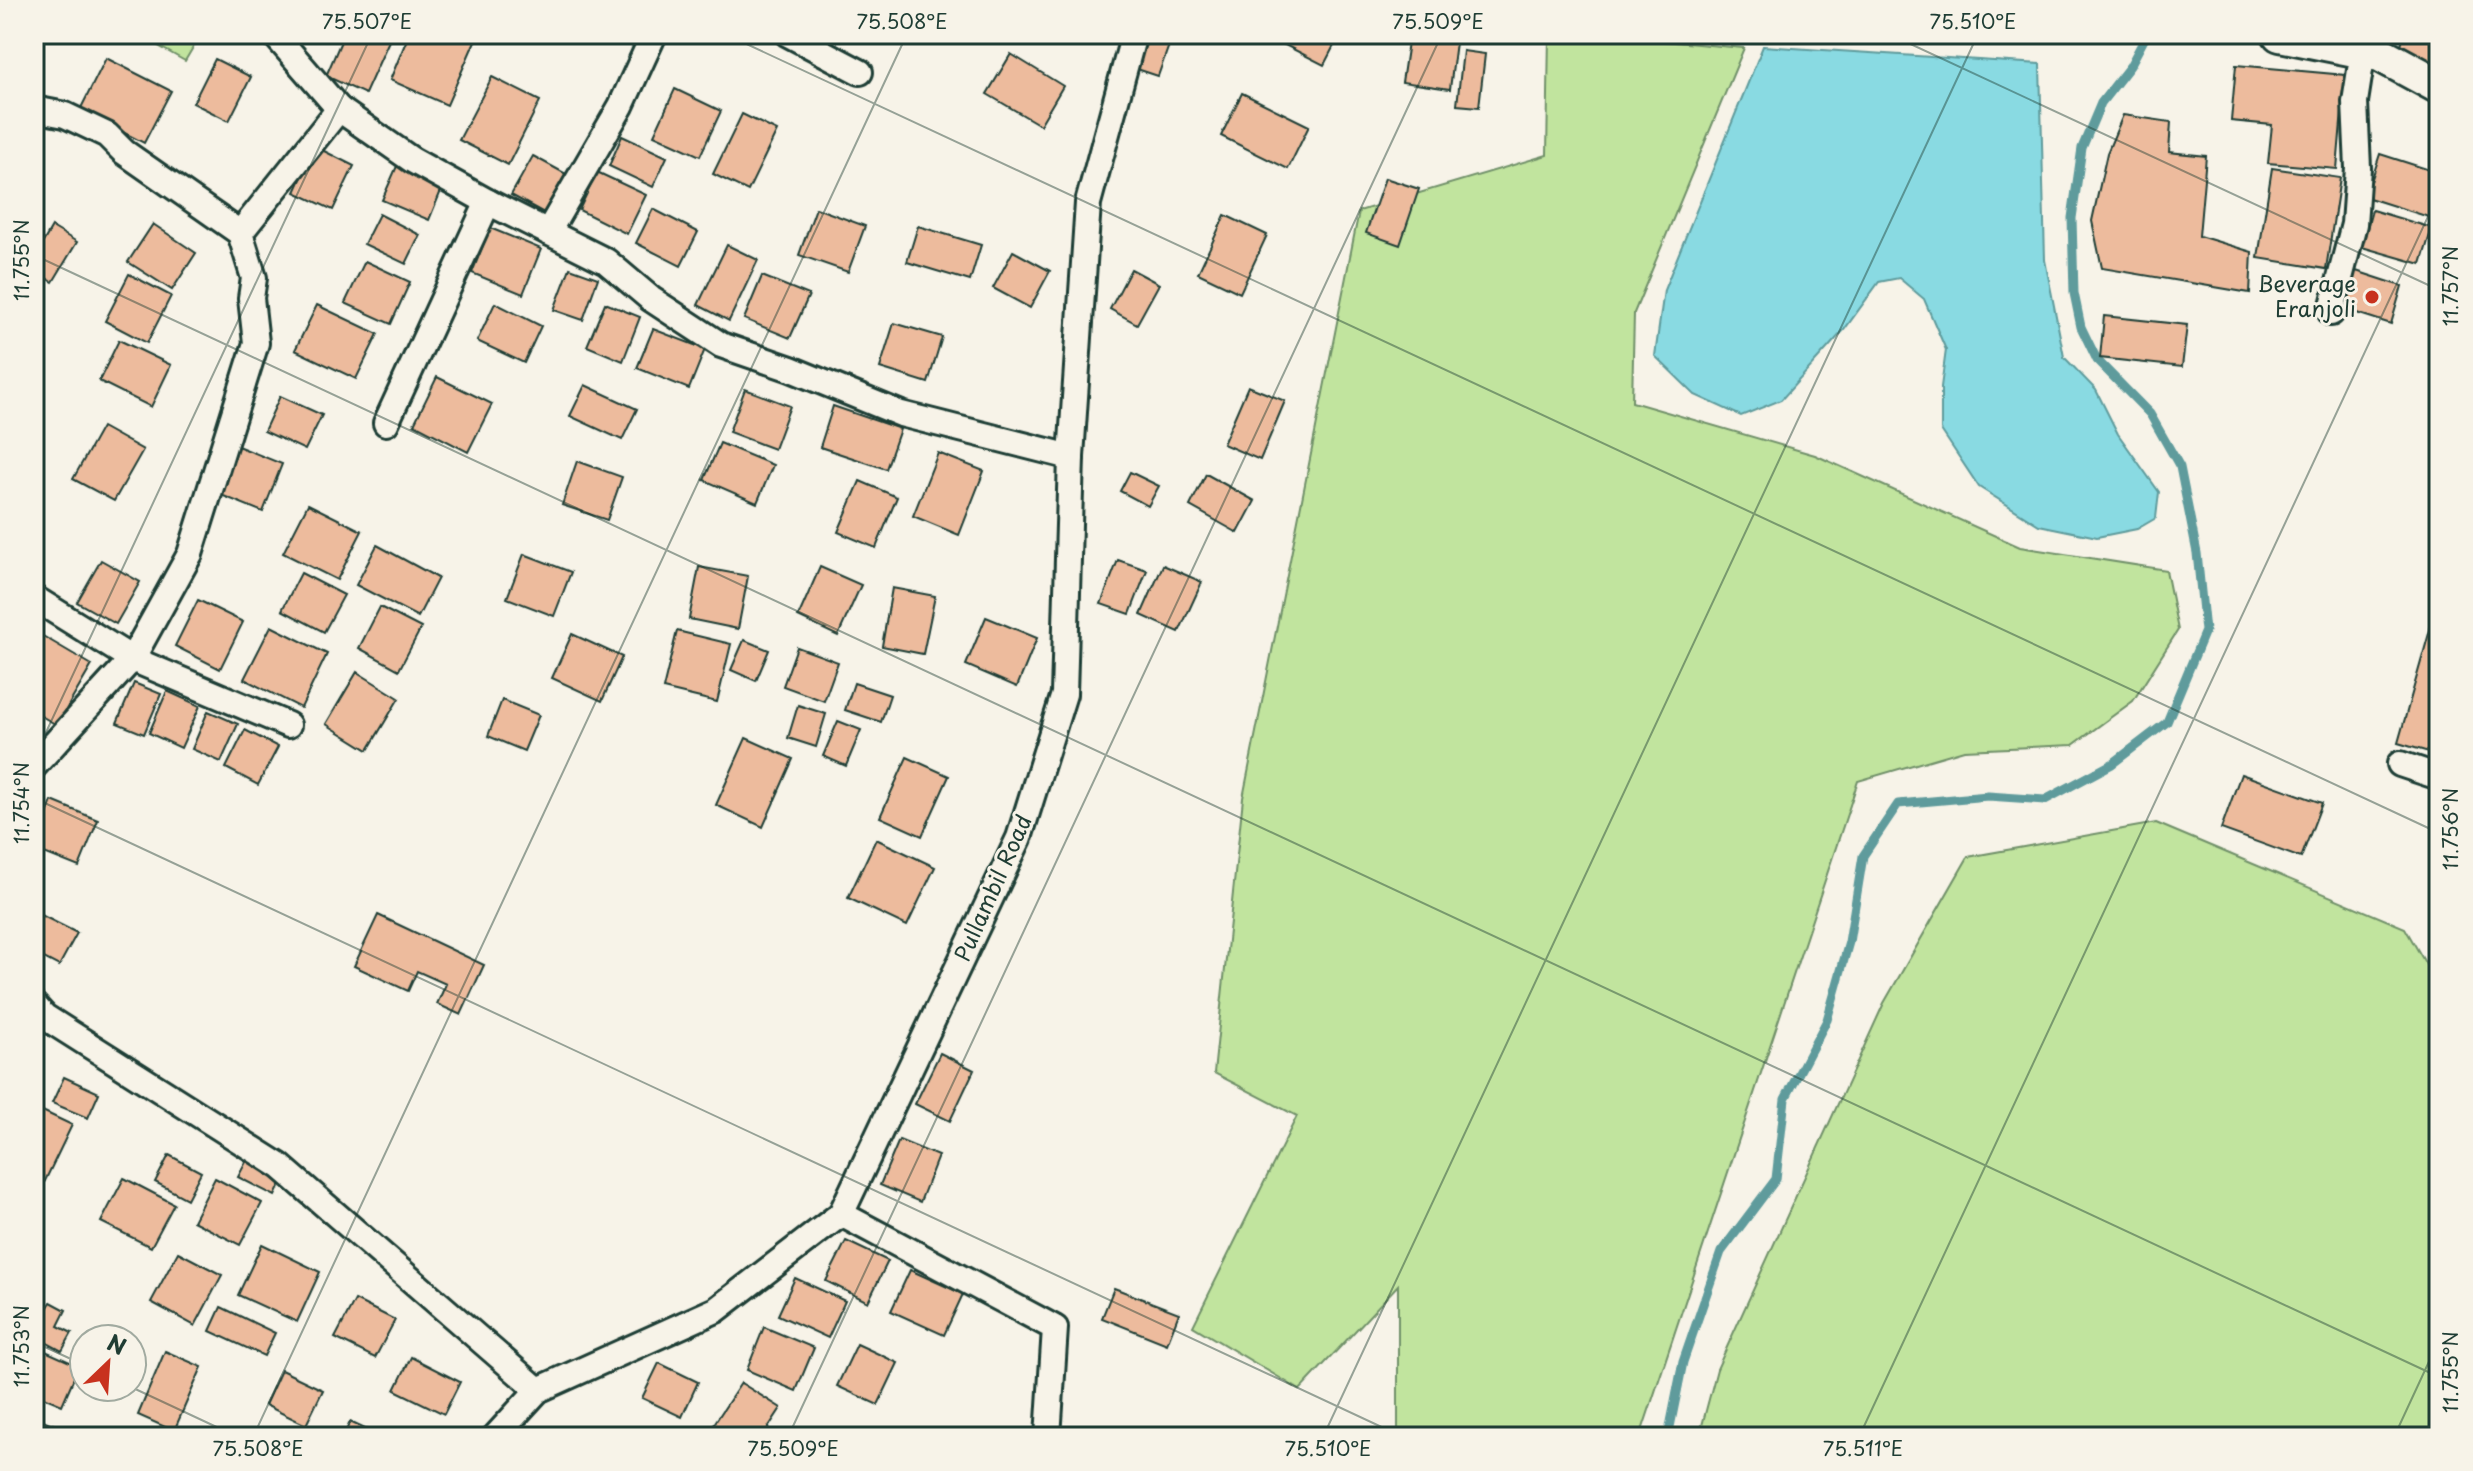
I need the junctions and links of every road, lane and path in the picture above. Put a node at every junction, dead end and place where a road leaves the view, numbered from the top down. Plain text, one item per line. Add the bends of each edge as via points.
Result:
1 (274, 34) edge
2 (654, 34) edge
3 (788, 34) edge
4 (1134, 34) edge
5 (2280, 34) edge
6 (2363, 51) junction
7 (860, 72) dead end
8 (2439, 86) edge
9 (34, 109) edge
10 (339, 109) junction
11 (488, 202) junction
12 (548, 232) junction
13 (240, 233) junction
14 (2331, 313) dead end
15 (386, 423) dead end
16 (1071, 457) junction
17 (34, 598) edge
18 (132, 659) junction
19 (288, 725) dead end
20 (2400, 764) dead end
21 (34, 766) edge
22 (2439, 777) edge
23 (34, 1005) edge
24 (841, 1214) junction
25 (538, 1390) junction
26 (495, 1437) edge
27 (1048, 1437) edge

1 - 10 street
2 - 12 street via 621,106
3 - 7 street
4 - 16 street, Pullambil Road via 1088,203
5 - 6 street
6 - 8 street via 2380,54
6 - 14 street via 2355,102 2354,224
9 - 13 street via 65,115 107,135
10 - 11 street via 412,160
10 - 13 street
11 - 12 street
11 - 15 street
12 - 16 street via 606,261 651,299 721,345 901,414
13 - 18 street via 254,278 256,343 190,554
16 - 24 street, Pullambil Road via 1064,694 1019,838
17 - 18 street
18 - 19 street
18 - 21 street
20 - 22 street
23 - 25 street via 45,1017 280,1166
24 - 25 street, Pullambil Road via 716,1310
24 - 27 street via 1055,1328
25 - 26 street, Pullambil Road

